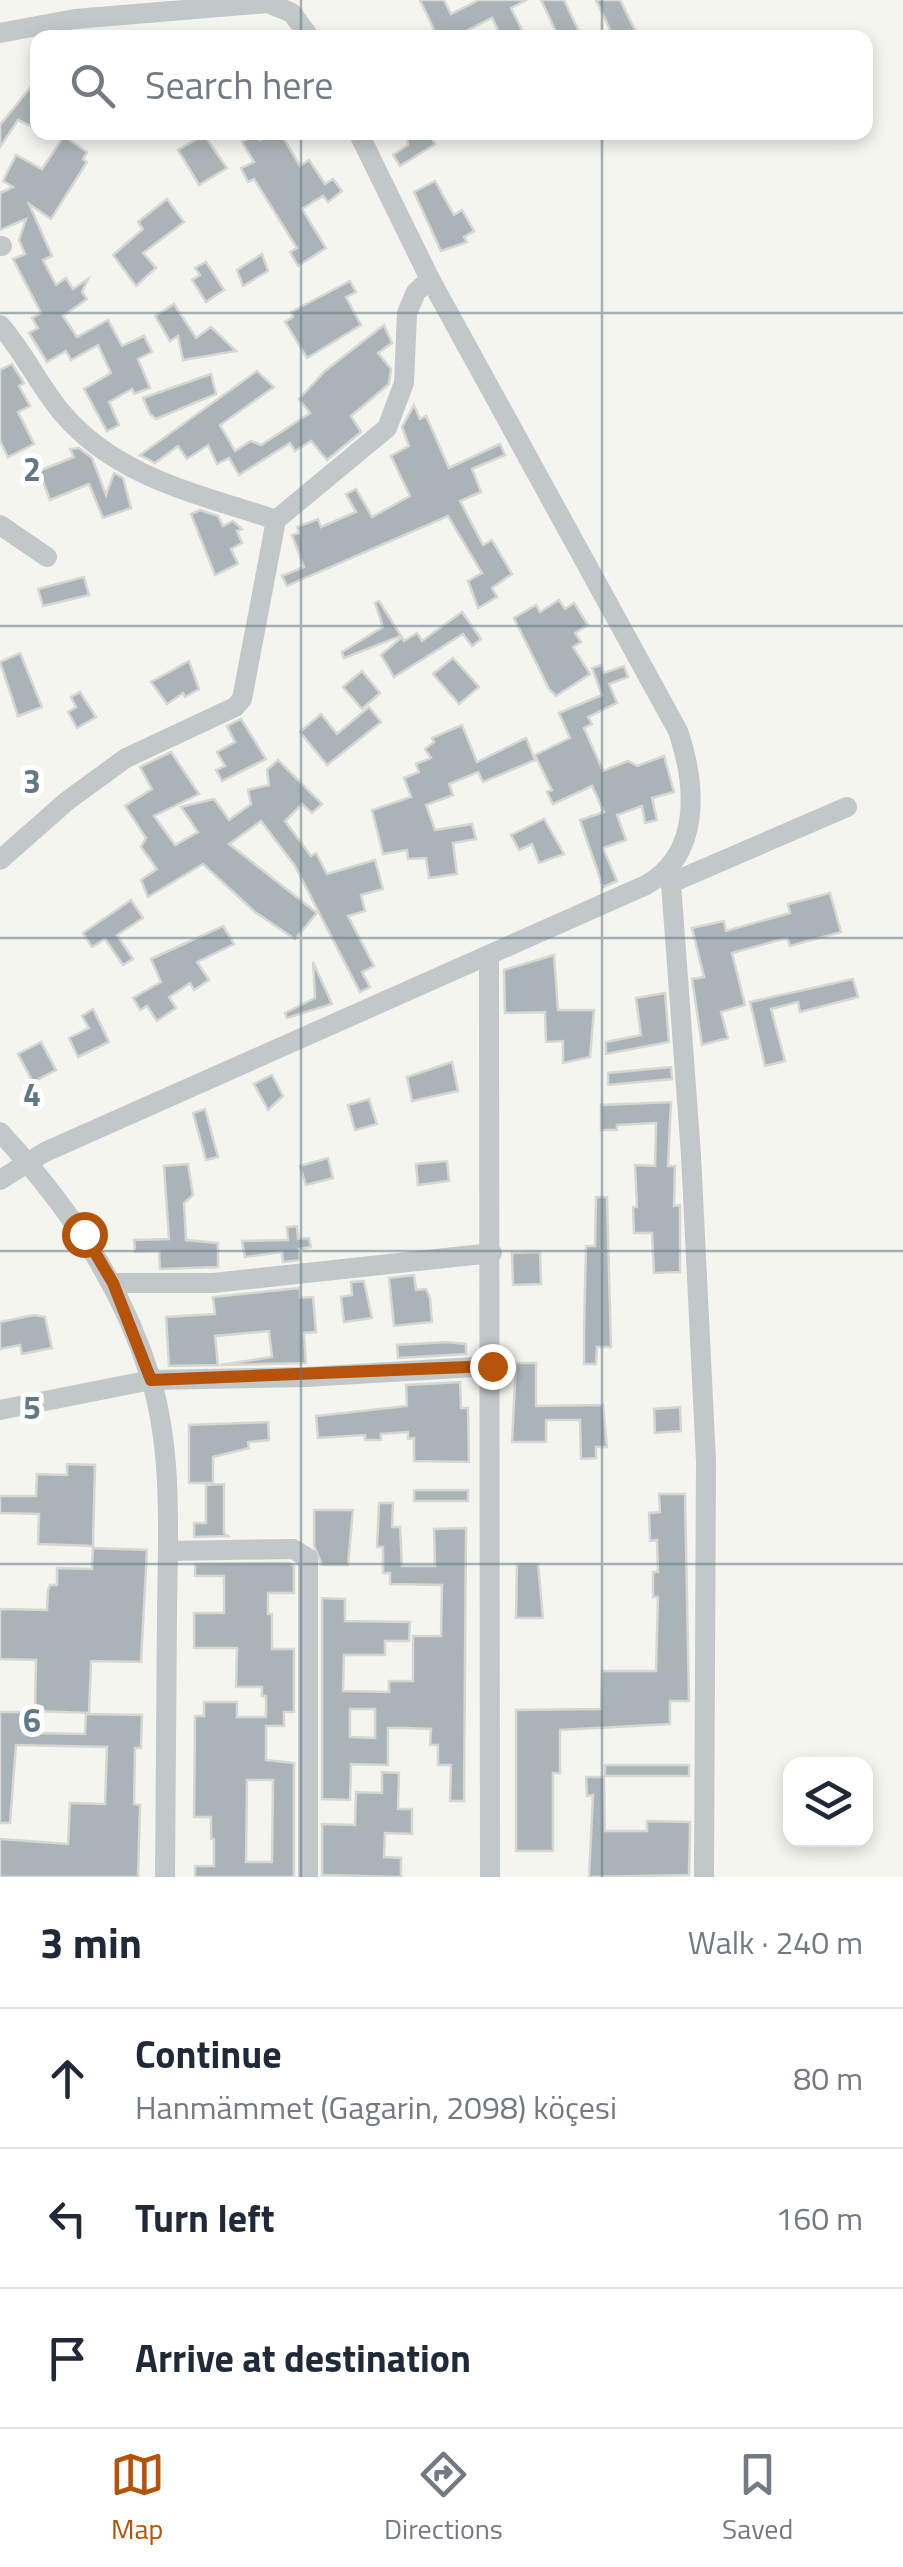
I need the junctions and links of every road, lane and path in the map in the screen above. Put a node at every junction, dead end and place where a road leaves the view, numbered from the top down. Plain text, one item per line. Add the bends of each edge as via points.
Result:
1 (277, 2) edge
2 (305, 30) edge
3 (0, 32) edge
4 (362, 140) edge
5 (430, 279) junction
6 (0, 325) edge
7 (276, 520) junction
8 (0, 525) edge
9 (47, 558) dead end
10 (847, 807) dead end
11 (0, 860) edge
12 (489, 957) junction
13 (0, 1132) edge
14 (28, 1162) junction
15 (0, 1180) edge
16 (492, 1253) junction
17 (113, 1283) junction
18 (492, 1366) junction
19 (151, 1380) junction
20 (0, 1410) edge
21 (168, 1552) junction
22 (165, 1877) edge
23 (308, 1877) edge
24 (490, 1877) edge
25 (704, 1877) edge

1 - 2 street
1 - 3 street
4 - 5 street
5 - 7 street via 407,313 404,383 387,428
5 - 12 street via 678,731 690,770 685,840 666,874
6 - 7 street via 65,416 100,450 174,488
7 - 11 street via 242,698 126,758
8 - 9 street
10 - 25 street via 671,883 706,1461
12 - 14 street
12 - 16 street
13 - 14 street
14 - 15 street
14 - 17 street
16 - 17 street via 213,1283
16 - 18 street
17 - 19 street
18 - 19 street
18 - 24 street
19 - 20 street
19 - 21 street via 164,1456
21 - 22 street
21 - 23 street via 293,1549 306,1555

